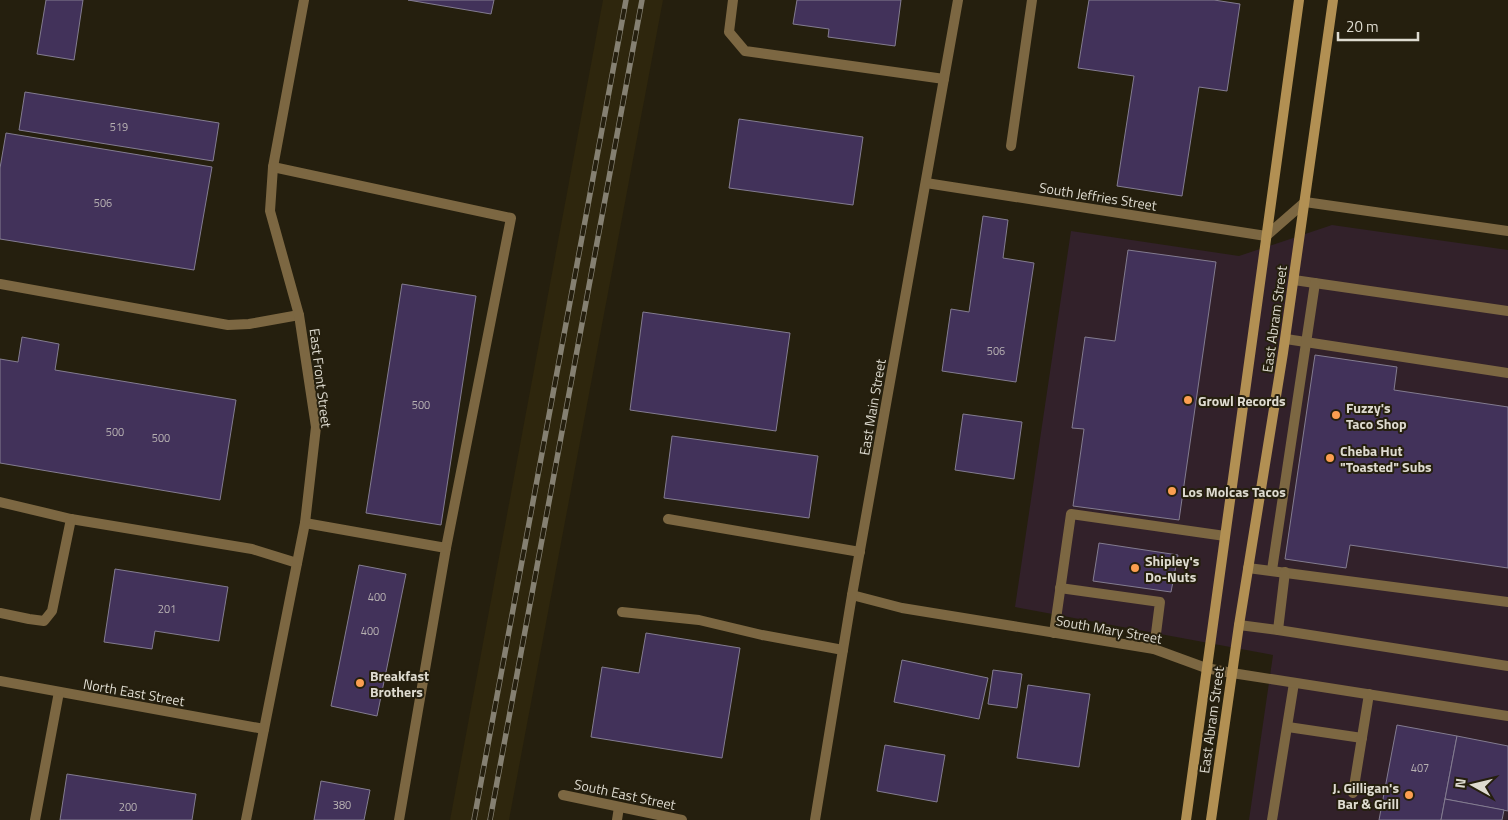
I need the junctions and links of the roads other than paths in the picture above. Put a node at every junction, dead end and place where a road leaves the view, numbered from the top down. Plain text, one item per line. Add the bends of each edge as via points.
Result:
1 (304, 0) edge
2 (733, 0) edge
3 (958, 0) edge
4 (1032, 0) edge
5 (1299, 0) edge
6 (1333, 0) edge
7 (944, 79) junction
8 (1011, 146) dead end
9 (273, 167) junction
10 (926, 183) junction
11 (1305, 202) junction
12 (1508, 230) edge
13 (1266, 236) junction
14 (1294, 280) junction
15 (0, 284) edge
16 (1315, 284) junction
17 (1508, 311) edge
18 (299, 315) junction
19 (1286, 339) junction
20 (1307, 342) junction
21 (1508, 373) edge
22 (0, 502) edge
23 (71, 519) junction
24 (668, 519) dead end
25 (305, 523) junction
26 (1225, 536) junction
27 (446, 548) junction
28 (860, 552) junction
29 (297, 563) junction
30 (1248, 568) junction
31 (1272, 570) junction
32 (1285, 572) junction
33 (1060, 588) junction
34 (852, 595) junction
35 (1508, 602) edge
36 (622, 612) dead end
37 (0, 613) edge
38 (1239, 625) junction
39 (1278, 630) junction
40 (1054, 633) junction
41 (1154, 649) junction
42 (843, 650) junction
43 (1508, 666) edge
44 (1206, 668) junction
45 (1232, 673) junction
46 (0, 681) edge
47 (1294, 683) junction
48 (59, 692) junction
49 (1370, 694) junction
50 (1508, 716) edge
51 (1288, 727) junction
52 (264, 729) junction
53 (1362, 738) junction
54 (1353, 793) dead end
55 (563, 795) dead end
56 (619, 807) junction
57 (36, 820) edge
58 (246, 820) edge
59 (398, 820) edge
60 (617, 820) edge
61 (682, 820) edge
62 (816, 820) edge
63 (1186, 820) edge
64 (1211, 820) edge
65 (1272, 820) edge

1 - 9 street, East Front Street
2 - 7 street via 729,32 744,51
3 - 7 street, East Main Street
4 - 8 street
5 - 13 main road, East Abram Street
6 - 11 main road, East Abram Street
7 - 10 street, East Main Street
9 - 18 street, East Front Street via 270,211
9 - 27 street via 511,218
10 - 13 street, South Jeffries Street
10 - 28 street, East Main Street
11 - 12 street
11 - 13 street
11 - 14 main road, East Abram Street
13 - 26 main road, East Abram Street
14 - 16 street
14 - 19 main road, East Abram Street
15 - 18 street via 228,325
16 - 17 street
16 - 20 street
18 - 25 street, East Front Street via 316,427
19 - 20 street
19 - 30 main road, East Abram Street
20 - 21 street
20 - 31 street
22 - 23 street
23 - 29 street via 252,549
23 - 37 street via 52,611 44,621
24 - 28 street
25 - 27 street
25 - 29 street, East Front Street
26 - 33 street via 1071,514
26 - 44 main road, East Abram Street
27 - 59 street
28 - 34 street, East Main Street
29 - 52 street, East Front Street
30 - 31 street
30 - 38 main road, East Abram Street
31 - 32 street
32 - 35 street
32 - 39 street
33 - 40 street
33 - 41 street via 1160,602
34 - 40 street, South Mary Street via 902,608
34 - 42 street, East Main Street
36 - 42 street via 699,620
38 - 39 street
38 - 45 main road, East Abram Street
39 - 43 street
40 - 41 street, South Mary Street
41 - 44 street, South Mary Street
42 - 62 street, East Main Street
44 - 45 street, South Mary Street
44 - 63 main road, East Abram Street
45 - 47 street, South Mary Street
45 - 64 main road, East Abram Street
46 - 48 street, North East Street
47 - 49 street, South Mary Street
47 - 51 street
48 - 52 street, North East Street
48 - 57 street
49 - 50 street, South Mary Street
49 - 53 street
51 - 53 street
51 - 65 street
52 - 58 street, East Front Street
53 - 54 street
55 - 56 street, South East Street
56 - 60 street
56 - 61 street, South East Street

